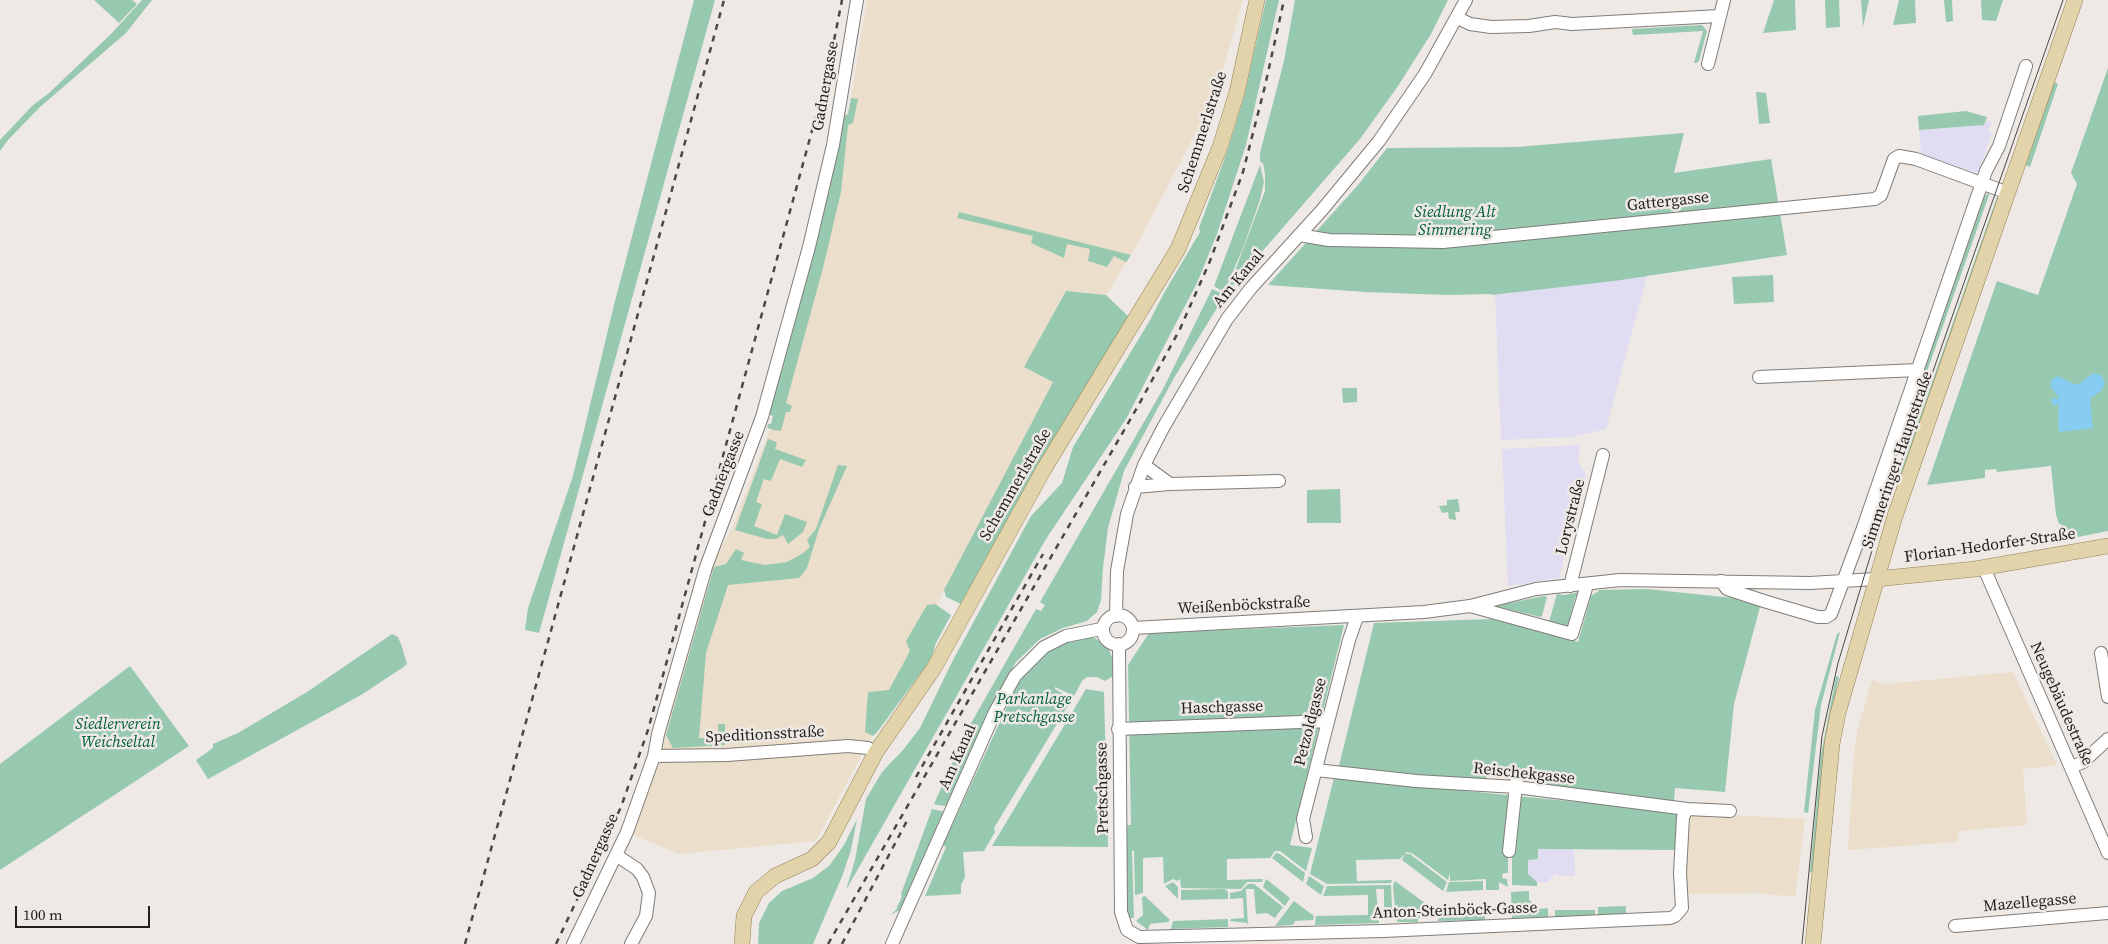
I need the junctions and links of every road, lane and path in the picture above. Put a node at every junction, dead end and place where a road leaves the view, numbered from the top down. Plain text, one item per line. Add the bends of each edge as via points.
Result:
1 (857, 0) edge
2 (1257, 0) edge
3 (1466, 0) edge
4 (1724, 0) edge
5 (2075, 0) edge
6 (1719, 16) junction
7 (1458, 18) junction
8 (1708, 64) dead end
9 (2026, 66) dead end
10 (1983, 184) junction
11 (2008, 193) junction
12 (1299, 235) junction
13 (1918, 370) junction
14 (1759, 377) dead end
15 (1603, 456) dead end
16 (1144, 465) junction
17 (1279, 482) dead end
18 (1170, 484) junction
19 (1135, 488) junction
20 (2108, 546) edge
21 (1984, 568) junction
22 (1876, 579) junction
23 (1721, 581) junction
24 (1774, 582) junction
25 (1841, 583) junction
26 (1587, 585) junction
27 (1570, 586) junction
28 (1767, 602) junction
29 (1470, 606) junction
30 (1116, 616) junction
31 (1357, 617) junction
32 (1133, 628) junction
33 (1101, 629) junction
34 (1119, 644) junction
35 (2101, 653) dead end
36 (2108, 697) edge
37 (1328, 721) junction
38 (1118, 728) junction
39 (2108, 739) edge
40 (876, 752) junction
41 (654, 756) junction
42 (2072, 767) junction
43 (1316, 770) junction
44 (1516, 782) junction
45 (1687, 809) junction
46 (1730, 811) dead end
47 (1306, 837) dead end
48 (1509, 851) dead end
49 (2108, 853) edge
50 (616, 855) junction
51 (2108, 913) edge
52 (1955, 926) dead end
53 (1127, 930) joint
54 (573, 944) edge
55 (631, 944) edge
56 (742, 944) edge
57 (892, 944) edge
58 (1813, 944) edge

1 - 41 street, Gadnergasse via 833,145 809,247 762,417 706,567
2 - 40 main road, Schemmerlstraße via 1237,92 1220,147 1178,249 1044,469 938,662
3 - 7 street, Am Kanal
4 - 6 street
5 - 11 main road, Simmeringer Hauptstraße
6 - 7 street via 1491,27 1470,24
6 - 8 street
7 - 12 street, Am Kanal via 1379,141
9 - 10 street, Simmeringer Hauptstraße
10 - 11 street, Gattergasse
10 - 12 street, Gattergasse via 1911,157 1899,156 1894,159 1881,195 1875,198 1443,242 1329,240
10 - 13 street, Simmeringer Hauptstraße
11 - 22 main road, Simmeringer Hauptstraße
12 - 16 street, Am Kanal via 1227,319
13 - 14 street
13 - 25 street, Simmeringer Hauptstraße
15 - 27 street, Lorystraße
16 - 18 street
16 - 19 street, Am Kanal
17 - 18 street
18 - 19 street
19 - 30 street, Am Kanal via 1118,559
20 - 21 main road, Florian-Hedorfer-Straße
21 - 22 main road, Florian-Hedorfer-Straße
21 - 42 street, Neugebäudestraße
22 - 25 street
22 - 58 main road, Simmeringer Hauptstraße via 1832,744
23 - 24 street
23 - 26 street via 1620,580
23 - 28 street via 1728,589
24 - 25 street
24 - 28 street
25 - 28 street via 1831,614 1826,617
26 - 27 street
26 - 29 street via 1572,634
27 - 29 street via 1536,589
29 - 31 street, Weißenböckstraße
30 - 32 street via 1127,619
30 - 33 street, Am Kanal via 1104,622
31 - 32 street, Weißenböckstraße
31 - 37 street, Petzoldgasse
32 - 34 street via 1129,640
33 - 34 street via 1108,640
33 - 57 street, Am Kanal via 1066,636 1044,647 1014,676
34 - 38 street, Pretschgasse
35 - 36 street
37 - 38 street, Haschgasse
37 - 43 street, Petzoldgasse
38 - 53 street, Pretschgasse via 1121,912
39 - 42 street via 2083,762
40 - 41 street, Speditionsstraße via 854,746 727,755
40 - 56 main road, Schemmerlstraße via 823,849 805,863 768,881 756,892 744,916
41 - 50 street, Gadnergasse
42 - 49 street, Neugebäudestraße
43 - 44 street, Reischekgasse via 1416,781
43 - 47 street, Petzoldgasse via 1303,819
44 - 45 street, Reischekgasse
44 - 48 street
45 - 46 street, Reischekgasse
45 - 53 street, Anton-Steinböck-Gasse via 1681,864 1682,908 1670,918 1383,931 1148,937 1133,935
50 - 54 street, Gadnergasse
50 - 55 street via 637,869 649,893 646,916
51 - 52 street, Mazellegasse

